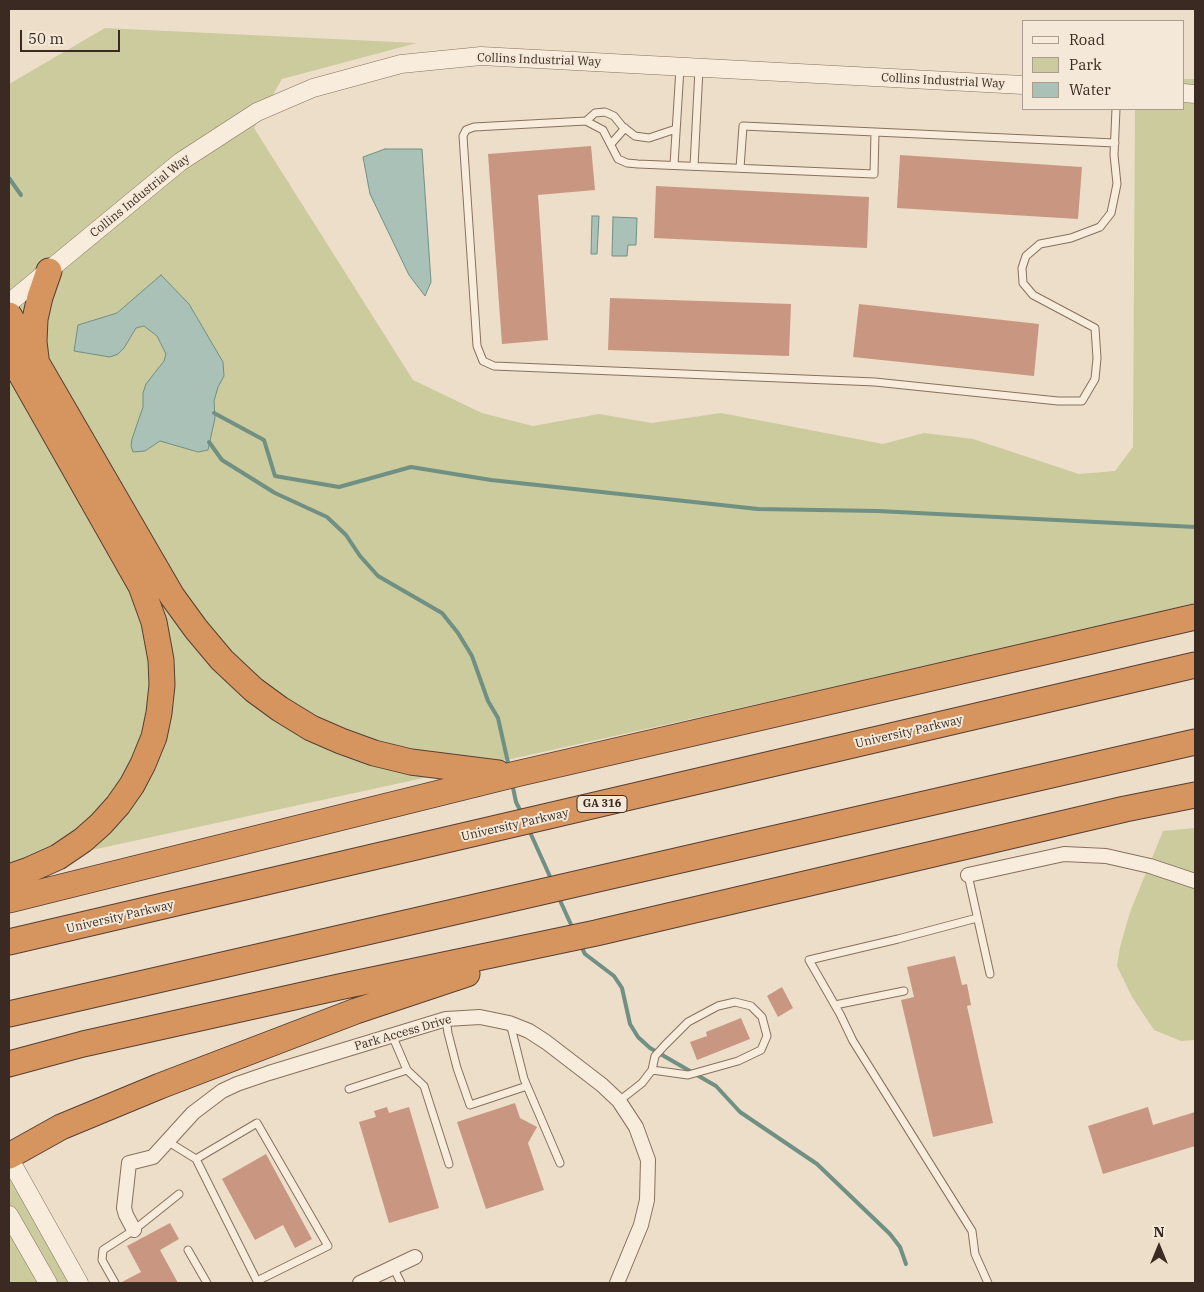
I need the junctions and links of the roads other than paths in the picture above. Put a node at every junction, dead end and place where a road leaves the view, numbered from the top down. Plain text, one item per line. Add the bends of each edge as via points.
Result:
1 (680, 67) junction
2 (698, 68) junction
3 (1022, 85) edge
4 (1116, 110) edge
5 (586, 121) junction
6 (624, 128) junction
7 (676, 129) junction
8 (875, 132) junction
9 (1115, 143) junction
10 (610, 144) junction
11 (674, 165) junction
12 (694, 166) junction
13 (740, 168) junction
14 (49, 271) junction
15 (9, 303) edge
16 (9, 315) edge
17 (9, 353) edge
18 (23, 371) edge
19 (1195, 617) edge
20 (1195, 665) edge
21 (1195, 742) edge
22 (516, 774) junction
23 (1195, 795) edge
24 (968, 875) joint
25 (9, 877) edge
26 (1195, 882) edge
27 (9, 900) edge
28 (977, 918) junction
29 (596, 933) junction
30 (9, 942) edge
31 (990, 974) dead end
32 (904, 991) dead end
33 (835, 1005) junction
34 (9, 1014) edge
35 (446, 1019) junction
36 (510, 1023) junction
37 (392, 1035) junction
38 (9, 1064) edge
39 (408, 1070) junction
40 (652, 1070) junction
41 (527, 1086) junction
42 (349, 1089) dead end
43 (619, 1102) junction
44 (167, 1141) junction
45 (9, 1157) edge
46 (196, 1159) junction
47 (560, 1163) dead end
48 (450, 1164) dead end
49 (179, 1194) dead end
50 (9, 1215) edge
51 (134, 1230) junction
52 (188, 1250) dead end
53 (415, 1257) dead end
54 (393, 1267) junction
55 (48, 1283) edge
56 (80, 1283) edge
57 (115, 1283) edge
58 (206, 1283) edge
59 (360, 1283) edge
60 (400, 1283) edge
61 (617, 1283) edge
62 (988, 1283) edge

1 - 2 street, Collins Industrial Way
1 - 7 lane
1 - 14 street, Collins Industrial Way via 481,56 401,64 313,88 256,112 180,162
2 - 3 street, Collins Industrial Way
2 - 12 lane
4 - 9 lane
5 - 6 lane via 595,113 605,112 614,116
5 - 9 lane via 474,127 466,130 463,136 477,346 483,361 494,366 875,382 1082,401 1095,379 1095,328 1033,295 1024,283 1022,268 1026,256 1040,244 1100,228 1112,213 1117,184
5 - 10 lane via 603,130
6 - 7 lane via 635,136 649,138
6 - 10 lane
7 - 11 lane
8 - 9 lane
8 - 13 lane via 742,126
8 - 13 lane via 874,174
10 - 11 lane via 618,158 627,163
11 - 12 lane
12 - 13 lane
14 - 15 street, Collins Industrial Way
14 - 18 highway via 35,319 34,342
16 - 18 highway
17 - 18 highway
18 - 22 highway via 172,596 222,660 254,690 311,728 374,753 411,762
18 - 25 highway via 140,586 154,622 162,685 154,737 132,785 118,805 83,840 58,857
19 - 22 highway
20 - 30 highway, University Parkway / GA 316
21 - 34 highway
22 - 27 highway
23 - 29 highway
24 - 26 street via 1064,854 1106,856 1150,866
24 - 28 lane
28 - 31 lane
28 - 33 lane via 809,960
29 - 38 highway via 339,986
29 - 45 highway via 346,1015 61,1127
32 - 33 lane
33 - 62 lane via 853,1041 972,1231 975,1254
35 - 36 street, Park Access Drive via 480,1017
35 - 37 street, Park Access Drive
35 - 41 lane via 470,1106
36 - 41 lane
36 - 43 street, Park Access Drive via 546,1042
37 - 39 lane
37 - 44 street, Park Access Drive via 237,1084 210,1099
39 - 42 lane
39 - 48 lane via 424,1086
40 - 40 lane via 655,1056 688,1022 718,1006 735,1002 751,1006 762,1017 767,1036 761,1050 738,1061 688,1075
40 - 43 lane
41 - 47 lane
43 - 61 street, Park Access Drive via 643,1143 648,1160 648,1186 641,1224
44 - 46 lane
44 - 51 street, Park Access Drive via 153,1157 129,1163 124,1208
45 - 56 street
46 - 46 lane via 256,1123 328,1246 257,1281
49 - 51 lane
50 - 55 street
51 - 57 lane via 103,1250 102,1260
52 - 58 lane
53 - 54 street
54 - 59 street
54 - 60 lane

